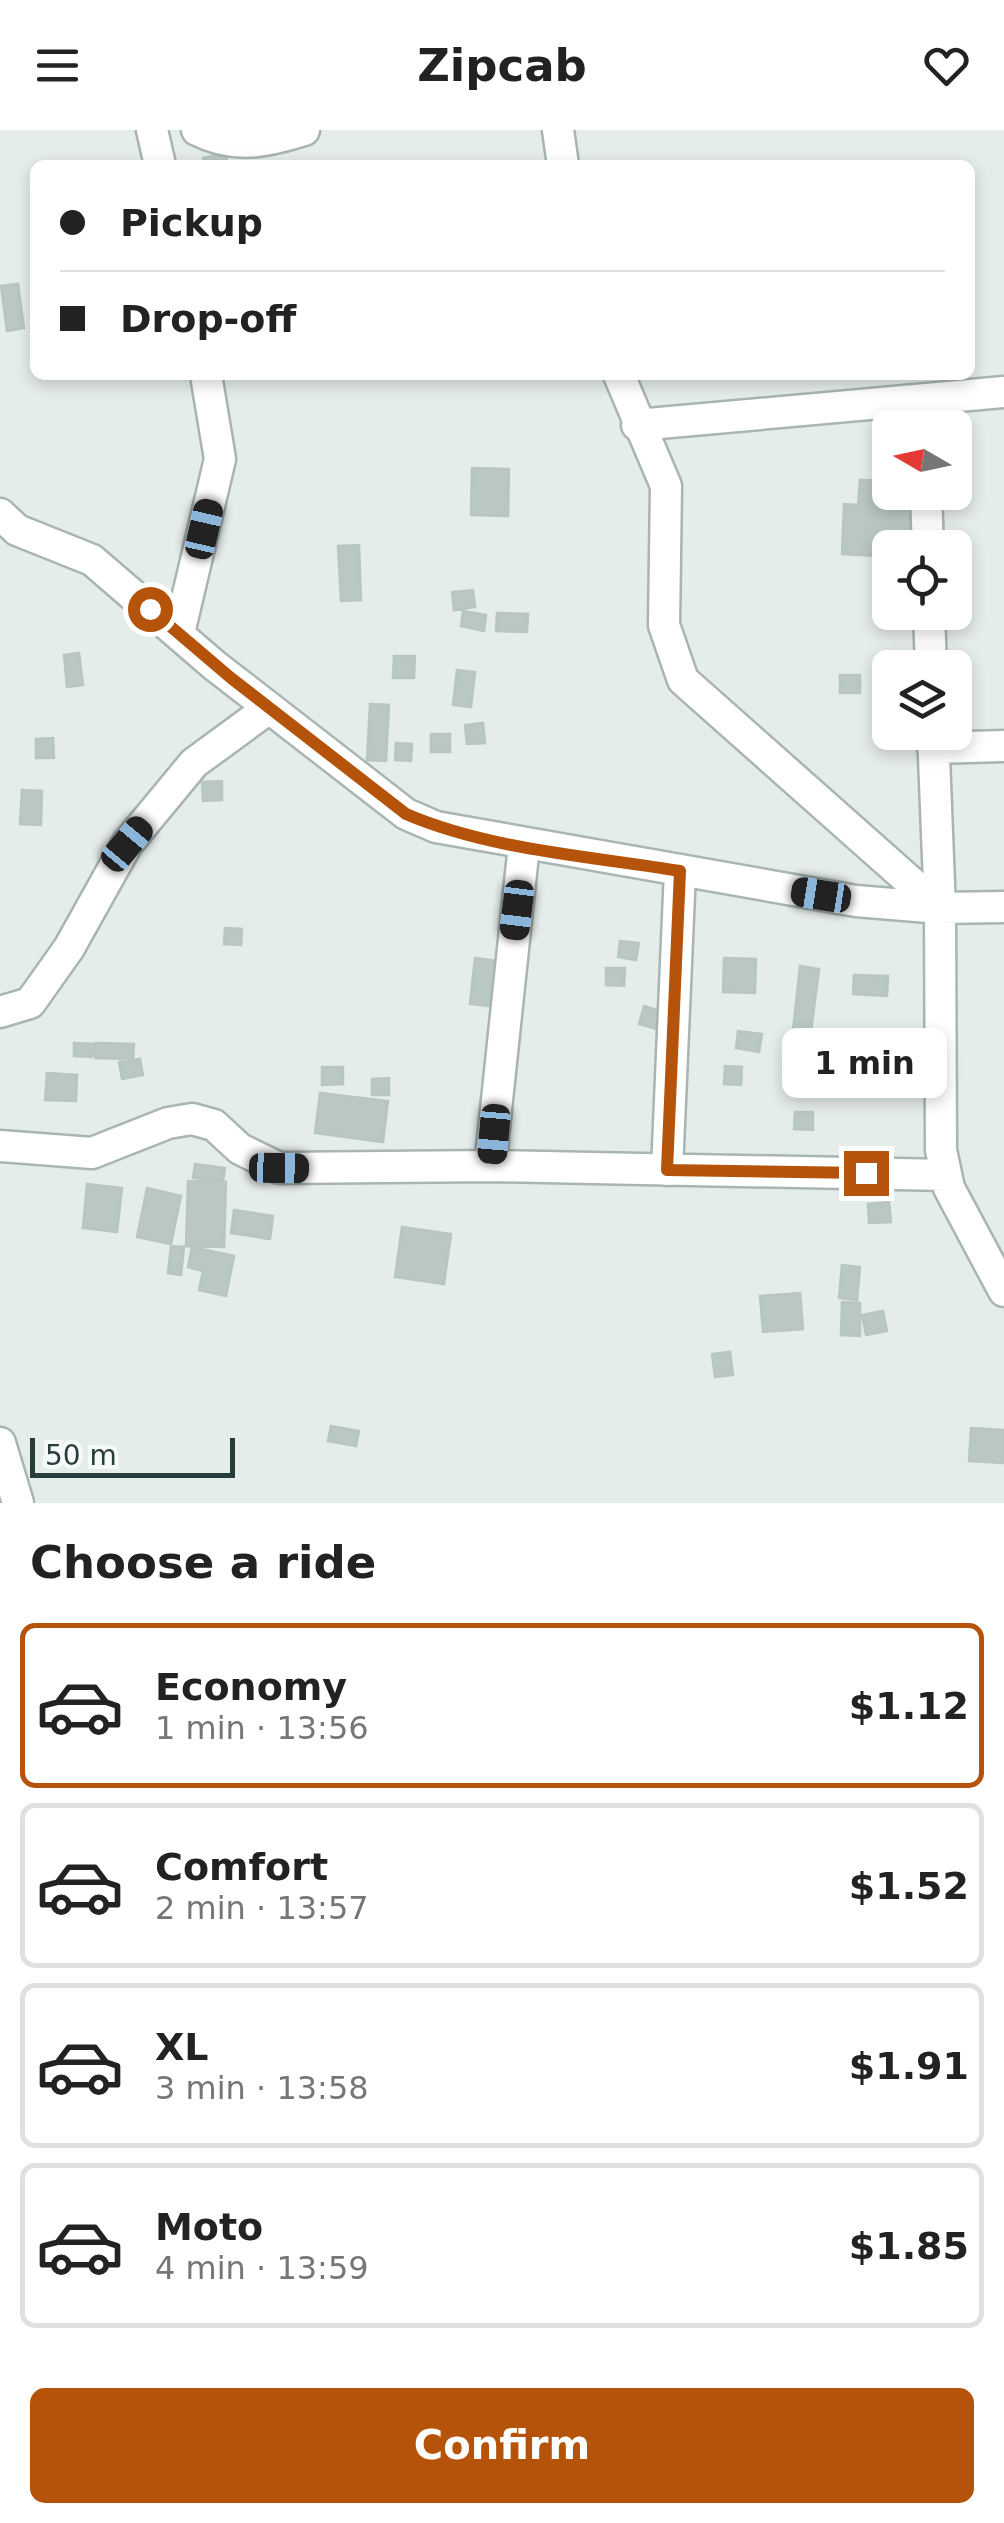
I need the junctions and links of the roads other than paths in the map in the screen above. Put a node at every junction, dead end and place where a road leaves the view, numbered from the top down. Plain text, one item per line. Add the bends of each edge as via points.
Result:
1 (152, 130) edge
2 (197, 130) edge
3 (304, 130) edge
4 (558, 130) edge
5 (159, 160) edge
6 (563, 160) edge
7 (207, 380) edge
8 (622, 380) edge
9 (1004, 392) edge
10 (939, 410) edge
11 (872, 416) edge
12 (637, 425) junction
13 (0, 514) edge
14 (179, 633) junction
15 (270, 708) junction
16 (972, 743) edge
17 (1004, 746) edge
18 (933, 750) edge
19 (524, 846) junction
20 (680, 871) junction
21 (1004, 907) edge
22 (940, 908) junction
23 (0, 1012) edge
24 (0, 1146) edge
25 (490, 1166) junction
26 (667, 1170) junction
27 (946, 1175) junction
28 (1004, 1291) edge
29 (0, 1443) edge
30 (18, 1503) edge

1 - 5 street
2 - 3 street via 220,142 253,144
4 - 6 street
7 - 14 street via 220,460
8 - 12 street
9 - 10 street
11 - 12 street
12 - 22 street via 666,486 664,625 684,680
13 - 14 street via 18,530 92,560
14 - 15 street
15 - 19 street via 406,814
15 - 23 street via 194,764 127,844 30,1002
16 - 17 street
18 - 22 street
19 - 20 street
19 - 25 street
20 - 22 street
20 - 26 street
21 - 22 street
22 - 27 street
24 - 25 street via 92,1152 192,1119 214,1125 240,1150 279,1168
25 - 26 street
26 - 27 street
27 - 28 street
29 - 30 street

